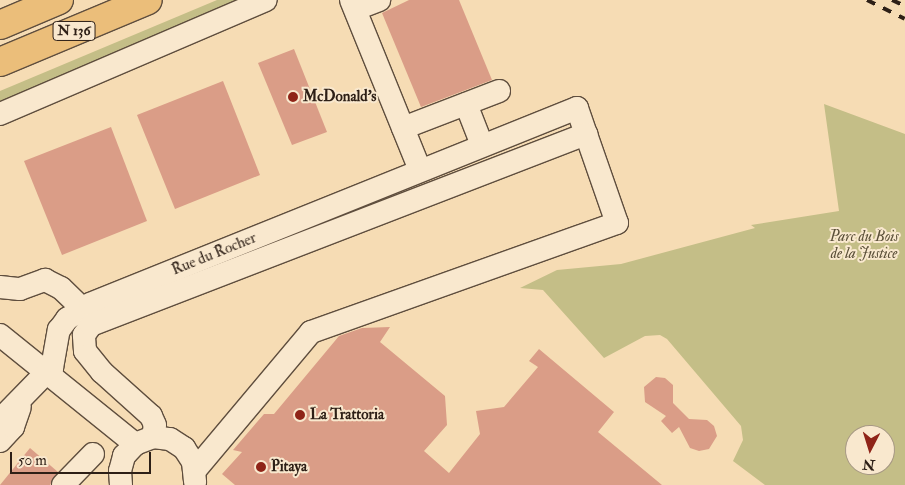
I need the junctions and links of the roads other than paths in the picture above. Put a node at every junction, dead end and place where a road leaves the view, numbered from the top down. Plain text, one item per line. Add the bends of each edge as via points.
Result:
1 (59, 0) edge
2 (148, 0) edge
3 (266, 0) edge
4 (379, 0) edge
5 (353, 5) edge
6 (0, 25) edge
7 (0, 62) edge
8 (499, 91) dead end
9 (466, 104) junction
10 (0, 114) edge
11 (403, 128) junction
12 (586, 134) junction
13 (482, 146) junction
14 (420, 170) junction
15 (0, 287) edge
16 (82, 308) junction
17 (0, 335) edge
18 (44, 376) junction
19 (24, 397) junction
20 (0, 420) edge
21 (144, 440) junction
22 (0, 441) edge
23 (93, 454) dead end
24 (194, 477) edge
25 (120, 483) edge
26 (63, 485) edge

1 - 6 highway, N 136
2 - 7 highway, N 136
3 - 10 street
4 - 5 street
5 - 11 street
8 - 9 street
9 - 11 street
9 - 13 street
11 - 14 street
12 - 13 street, Rue du Rocher via 577,108
12 - 21 street via 91,324 84,335 85,351 102,372 151,416 155,425
12 - 24 street, Rue du Rocher via 617,223 311,332
13 - 14 street, Rue du Rocher
14 - 16 street, Rue du Rocher
15 - 16 street via 20,289 45,280 61,288
16 - 18 street, Rue du Rocher via 59,330 52,368
17 - 18 street
18 - 19 street
18 - 21 street
19 - 20 street
19 - 22 street via 13,426
21 - 24 street via 177,442 190,454
21 - 25 street via 124,456
23 - 26 street

